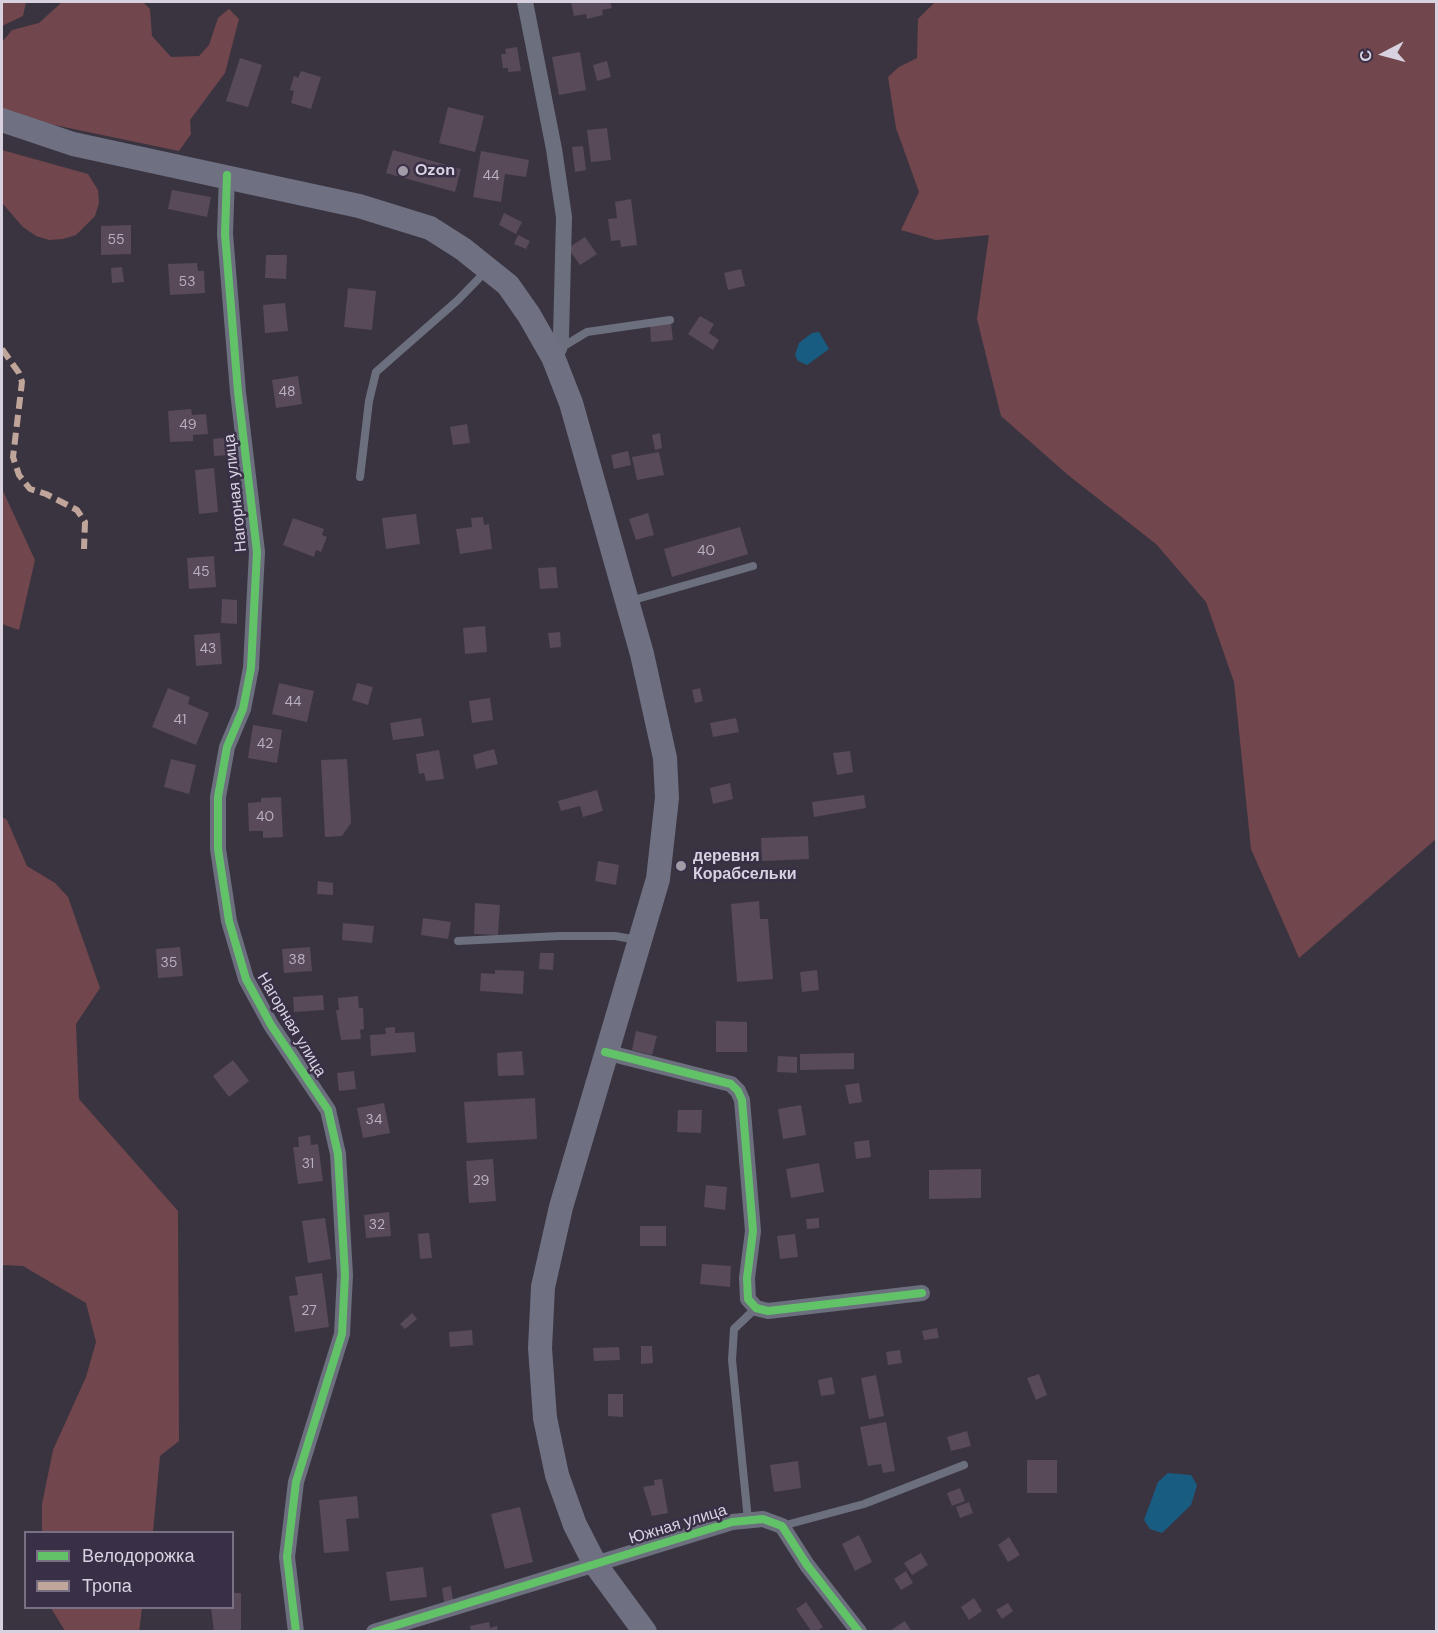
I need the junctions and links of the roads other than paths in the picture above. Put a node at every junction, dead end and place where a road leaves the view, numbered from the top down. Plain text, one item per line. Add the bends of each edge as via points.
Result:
1 (525, 2) edge
2 (2, 120) edge
3 (227, 176) junction
4 (488, 268) junction
5 (670, 320) dead end
6 (556, 353) junction
7 (360, 477) dead end
8 (753, 566) dead end
9 (627, 602) junction
10 (639, 940) junction
11 (458, 941) dead end
12 (604, 1052) junction
13 (922, 1293) dead end
14 (756, 1308) junction
15 (964, 1465) dead end
16 (748, 1520) junction
17 (782, 1527) junction
18 (595, 1564) junction
19 (296, 1632) edge
20 (374, 1632) edge
21 (645, 1632) edge
22 (859, 1632) edge

1 - 6 street via 564,217
2 - 3 main road via 73,144
3 - 4 main road via 359,206 430,228
3 - 19 street, Нагорная улица via 225,234 257,552 250,668 243,709 225,757 218,797 218,849 229,921 246,979 271,1025 328,1110 338,1154 345,1275 342,1334 296,1482 287,1557
4 - 6 main road via 508,285
4 - 7 lane via 458,300 376,372
5 - 6 lane via 587,332
6 - 9 main road
8 - 9 lane
9 - 10 main road via 658,720 667,798 657,879
10 - 11 lane via 559,936
10 - 12 main road
12 - 14 street via 731,1084 738,1091 742,1100 753,1231 748,1299
12 - 18 main road via 543,1287 540,1348 545,1418 557,1475 575,1525
13 - 14 street via 768,1311
14 - 16 lane via 734,1329 732,1360
15 - 17 lane via 864,1504
16 - 17 street, Южная улица via 763,1519
16 - 18 street, Южная улица
17 - 22 street
18 - 20 street, Южная улица
18 - 21 main road

